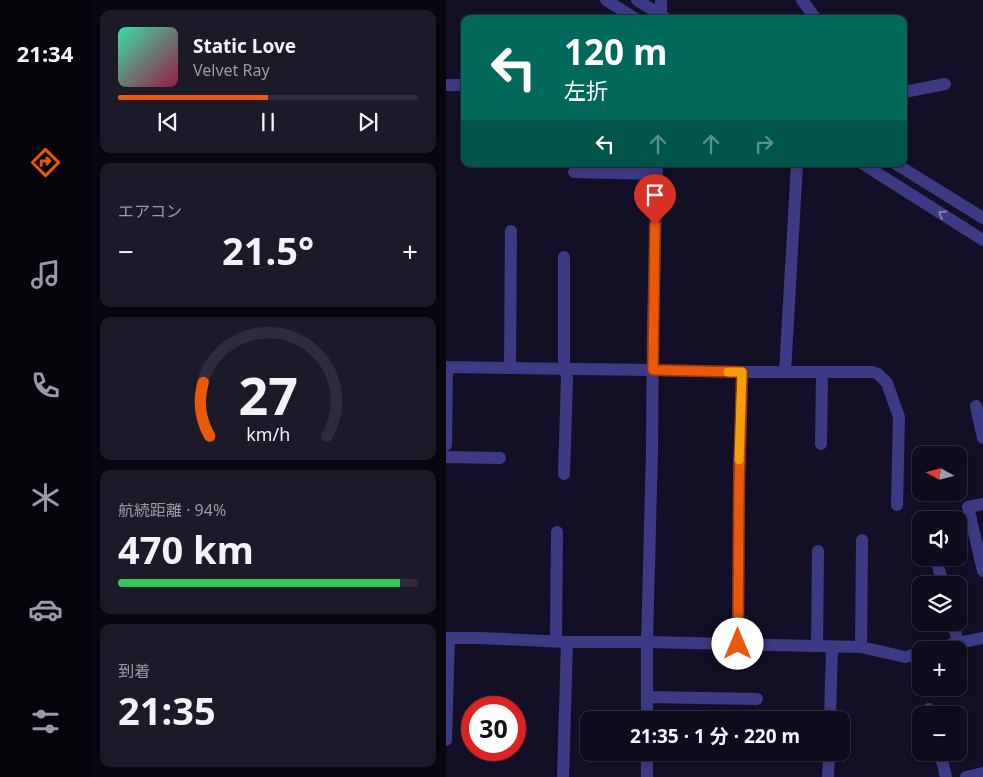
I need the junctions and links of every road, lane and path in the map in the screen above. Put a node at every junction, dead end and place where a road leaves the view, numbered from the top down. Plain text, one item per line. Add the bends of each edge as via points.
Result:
1 (606, 0) edge
2 (637, 0) edge
3 (662, 0) edge
4 (802, 0) edge
5 (630, 15) edge
6 (660, 15) edge
7 (663, 15) edge
8 (813, 15) edge
9 (945, 84) dead end
10 (446, 85) edge
11 (461, 85) edge
12 (907, 91) edge
13 (797, 167) edge
14 (868, 167) edge
15 (901, 167) edge
16 (657, 169) edge
17 (574, 172) dead end
18 (983, 218) edge
19 (511, 231) dead end
20 (983, 240) edge
21 (564, 257) dead end
22 (446, 367) edge
23 (510, 368) junction
24 (565, 369) junction
25 (653, 370) junction
26 (742, 372) junction
27 (785, 372) junction
28 (822, 372) junction
29 (976, 406) dead end
30 (983, 438) edge
31 (822, 444) dead end
32 (446, 445) edge
33 (446, 457) edge
34 (500, 458) dead end
35 (564, 474) dead end
36 (983, 504) edge
37 (897, 505) dead end
38 (557, 532) dead end
39 (862, 540) dead end
40 (818, 551) dead end
41 (983, 571) edge
42 (448, 638) edge
43 (983, 638) edge
44 (967, 641) edge
45 (562, 642) junction
46 (647, 642) junction
47 (738, 644) junction
48 (817, 646) junction
49 (832, 647) junction
50 (861, 647) junction
51 (912, 655) edge
52 (647, 697) junction
53 (757, 699) dead end
54 (647, 711) edge
55 (830, 711) edge
56 (446, 740) edge
57 (647, 761) edge
58 (828, 761) edge
59 (942, 761) edge
60 (983, 773) edge
61 (563, 777) edge
62 (647, 777) edge
63 (828, 777) edge
64 (946, 777) edge
65 (966, 777) edge

1 - 5 street
2 - 6 street
3 - 7 street
4 - 8 street
9 - 12 street
10 - 11 street
13 - 27 street
20 -> 14 street
15 - 18 street
16 - 17 street
16 - 25 street
19 - 23 street
21 - 24 street
22 - 23 street
22 - 32 street
23 - 24 street
24 - 25 street
24 - 35 street
25 - 26 street
25 - 46 street
26 - 27 street
26 - 47 street
27 - 28 street
28 - 31 street
28 - 37 street via 873,372 888,383 899,417
29 - 30 street
33 - 34 street
36 - 41 street via 968,507
38 - 45 street
39 - 50 street
40 - 48 street
42 - 45 street
42 - 56 street
43 - 44 street
45 - 46 street
45 - 61 street
46 - 47 street
46 - 52 street
47 - 48 street
48 - 49 street
49 - 50 street
49 - 55 street
50 - 51 street via 904,657
52 - 53 street
52 - 54 street
57 - 62 street
58 - 63 street
59 - 64 street
60 - 65 street

